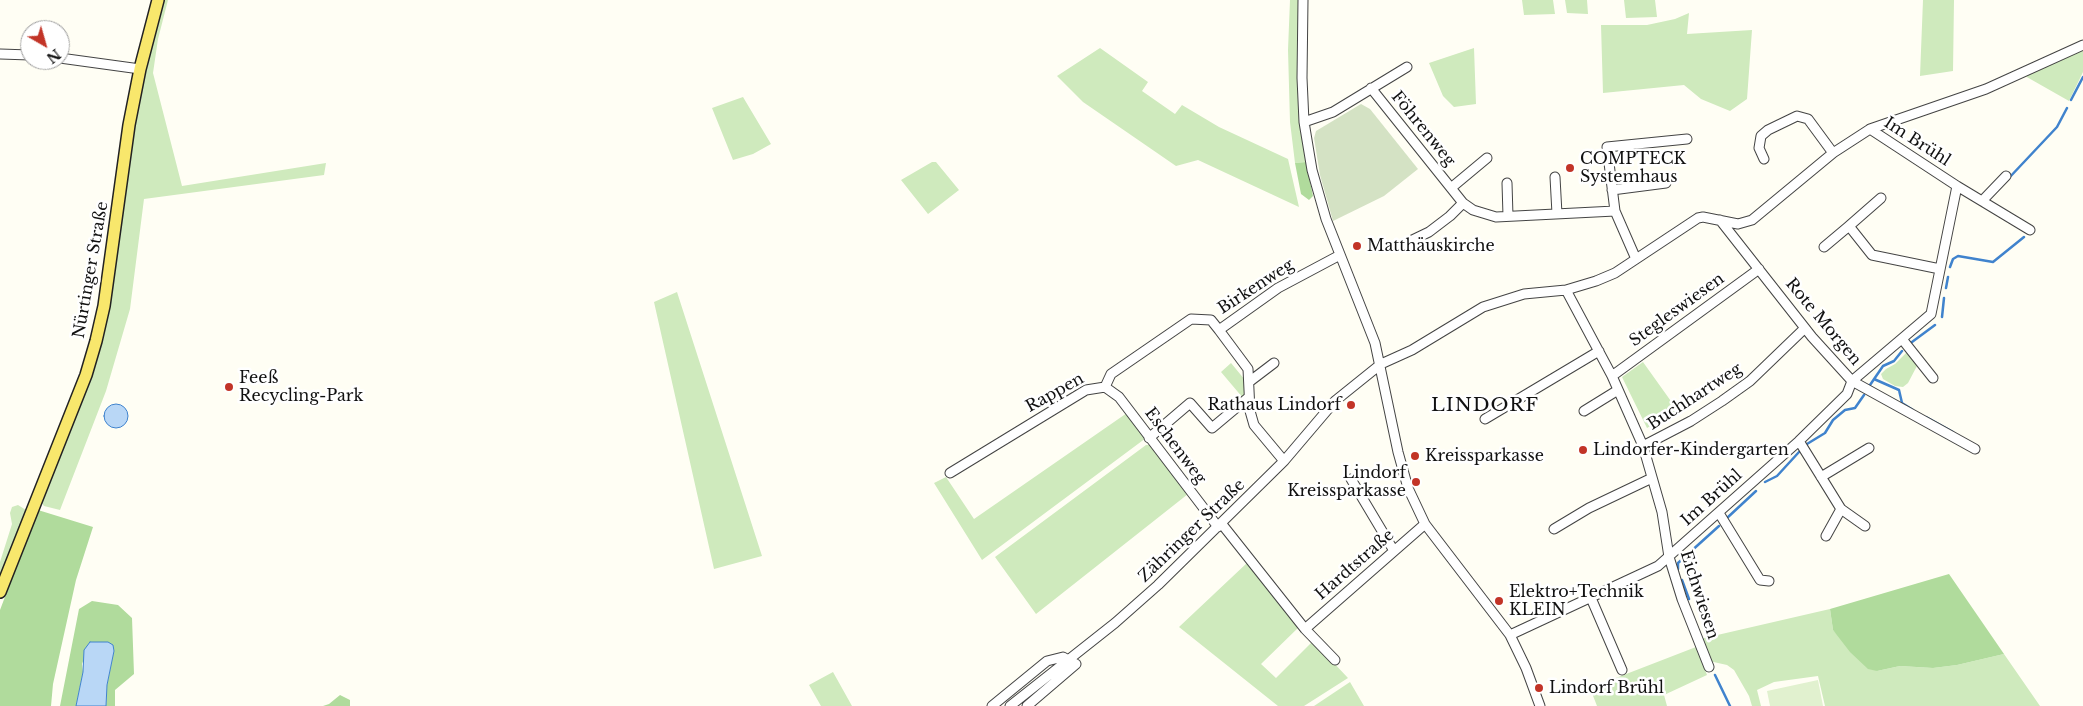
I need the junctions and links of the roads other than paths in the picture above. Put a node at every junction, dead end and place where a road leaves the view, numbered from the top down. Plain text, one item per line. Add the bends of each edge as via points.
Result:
1 (158, 0) edge
2 (1303, 0) edge
3 (2083, 45) edge
4 (0, 54) edge
5 (20, 55) edge
6 (70, 59) edge
7 (1407, 67) dead end
8 (140, 69) junction
9 (1371, 88) junction
10 (1304, 122) junction
11 (1870, 129) junction
12 (1687, 139) dead end
13 (1833, 153) junction
14 (1487, 158) dead end
15 (1764, 159) dead end
16 (2006, 176) dead end
17 (1555, 177) dead end
18 (1507, 183) dead end
19 (1666, 183) dead end
20 (1957, 186) junction
21 (1451, 188) junction
22 (1612, 190) junction
23 (1881, 198) dead end
24 (1982, 201) junction
25 (1463, 203) junction
26 (1615, 211) junction
27 (1557, 214) junction
28 (1508, 216) junction
29 (1720, 220) junction
30 (1849, 226) junction
31 (2030, 230) dead end
32 (1404, 244) dead end
33 (1824, 247) dead end
34 (1340, 255) junction
35 (1636, 259) junction
36 (1760, 269) junction
37 (1940, 269) junction
38 (1566, 290) junction
39 (1805, 328) junction
40 (1219, 330) junction
41 (1902, 339) junction
42 (1599, 351) junction
43 (1274, 363) dead end
44 (1381, 364) junction
45 (1612, 376) junction
46 (1934, 378) dead end
47 (1249, 382) junction
48 (1852, 382) junction
49 (1105, 387) junction
50 (1618, 390) junction
51 (1249, 397) junction
52 (1584, 411) dead end
53 (1485, 419) dead end
54 (1149, 438) junction
55 (1799, 441) junction
56 (1643, 446) junction
57 (1869, 448) dead end
58 (1975, 449) dead end
59 (1284, 461) junction
60 (950, 473) dead end
61 (1821, 477) junction
62 (1652, 478) junction
63 (1351, 479) dead end
64 (1841, 509) junction
65 (1719, 513) junction
66 (1425, 524) junction
67 (1220, 525) junction
68 (1865, 526) dead end
69 (1554, 529) dead end
70 (1826, 536) dead end
71 (1394, 551) junction
72 (1669, 557) junction
73 (1769, 580) dead end
74 (0, 592) edge
75 (1591, 598) junction
76 (1305, 629) junction
77 (1510, 635) junction
78 (1070, 659) junction
79 (1335, 660) dead end
80 (1709, 667) dead end
81 (1622, 670) dead end
82 (992, 706) edge
83 (1010, 706) edge
84 (1027, 706) edge
85 (1540, 706) edge

1 - 8 main road, Nürtinger Straße
2 - 10 street
3 - 11 street, Zähringer Straße via 1986,89
4 - 5 street
6 - 8 street
7 - 9 street
8 - 74 main road, Nürtinger Straße via 96,341
9 - 10 street via 1333,112
9 - 21 street, Föhrenweg
10 - 34 street via 1312,170
11 - 13 street, Zähringer Straße
11 - 20 street, Im Brühl
12 - 22 street via 1608,147
13 - 15 street via 1808,120 1797,116 1761,136 1759,148
13 - 29 street, Zähringer Straße via 1752,220 1738,224
14 - 21 street, Föhrenweg
16 - 24 street
17 - 27 street
18 - 28 street
19 - 22 street
20 - 24 street
20 - 37 street, Im Brühl
21 - 25 street, Föhrenweg
22 - 26 street
23 - 30 street
24 - 31 street
25 - 28 street, Föhrenweg via 1485,215
25 - 32 street via 1429,232
26 - 27 street, Föhrenweg
26 - 35 street
27 - 28 street, Föhrenweg
29 - 35 street, Zähringer Straße via 1703,217 1690,222
29 - 36 street, Rote Morgen
30 - 33 street
30 - 37 street via 1872,255
34 - 40 street, Birkenweg via 1278,288
34 - 44 street
35 - 38 street, Zähringer Straße via 1596,281
36 - 39 street, Rote Morgen
36 - 45 street, Stegleswiesen
37 - 41 street, Im Brühl via 1931,314
38 - 42 street, Eichwiesen
38 - 44 street, Zähringer Straße via 1524,294 1483,307 1412,350
39 - 48 street, Rote Morgen
39 - 56 street, Buchhartweg via 1750,381 1722,402
40 - 47 street, Birkenweg via 1248,369
40 - 49 street, Rappen via 1211,320 1191,319 1111,374
41 - 46 street
41 - 48 street, Im Brühl
42 - 45 street, Eichwiesen
42 - 53 street
43 - 47 street
44 - 59 street, Zähringer Straße via 1335,400
44 - 66 street via 1398,452 1408,488
45 - 50 street, Eichwiesen
47 - 51 street, Birkenweg
48 - 55 street, Im Brühl via 1847,394
48 - 58 street, Rote Morgen
49 - 54 street, Eschenweg via 1119,398
49 - 60 street, Rappen via 1086,390
50 - 52 street
50 - 56 street, Eichwiesen
51 - 54 street via 1212,428 1190,403
51 - 59 street, Birkenweg via 1254,425
54 - 67 street, Eschenweg
55 - 61 street
55 - 65 street, Im Brühl
56 - 62 street, Eichwiesen
57 - 61 street
59 - 67 street, Zähringer Straße
61 - 64 street
62 - 69 street
62 - 72 street, Eichwiesen via 1662,512
63 - 71 street
64 - 68 street
64 - 70 street
65 - 72 street, Im Brühl
65 - 73 street via 1760,580
66 - 71 street, Hardtstraße
66 - 77 street
67 - 76 street
67 - 78 street, Zähringer Straße via 1135,606
71 - 76 street, Hardtstraße
72 - 75 street, Im Brühl via 1658,566
72 - 80 street, Eichwiesen
75 - 77 street, Im Brühl
75 - 81 street
76 - 79 street
77 - 85 street
78 - 82 street via 1063,657 1047,661
78 - 83 street, Zähringer Straße
78 - 84 street via 1076,664

